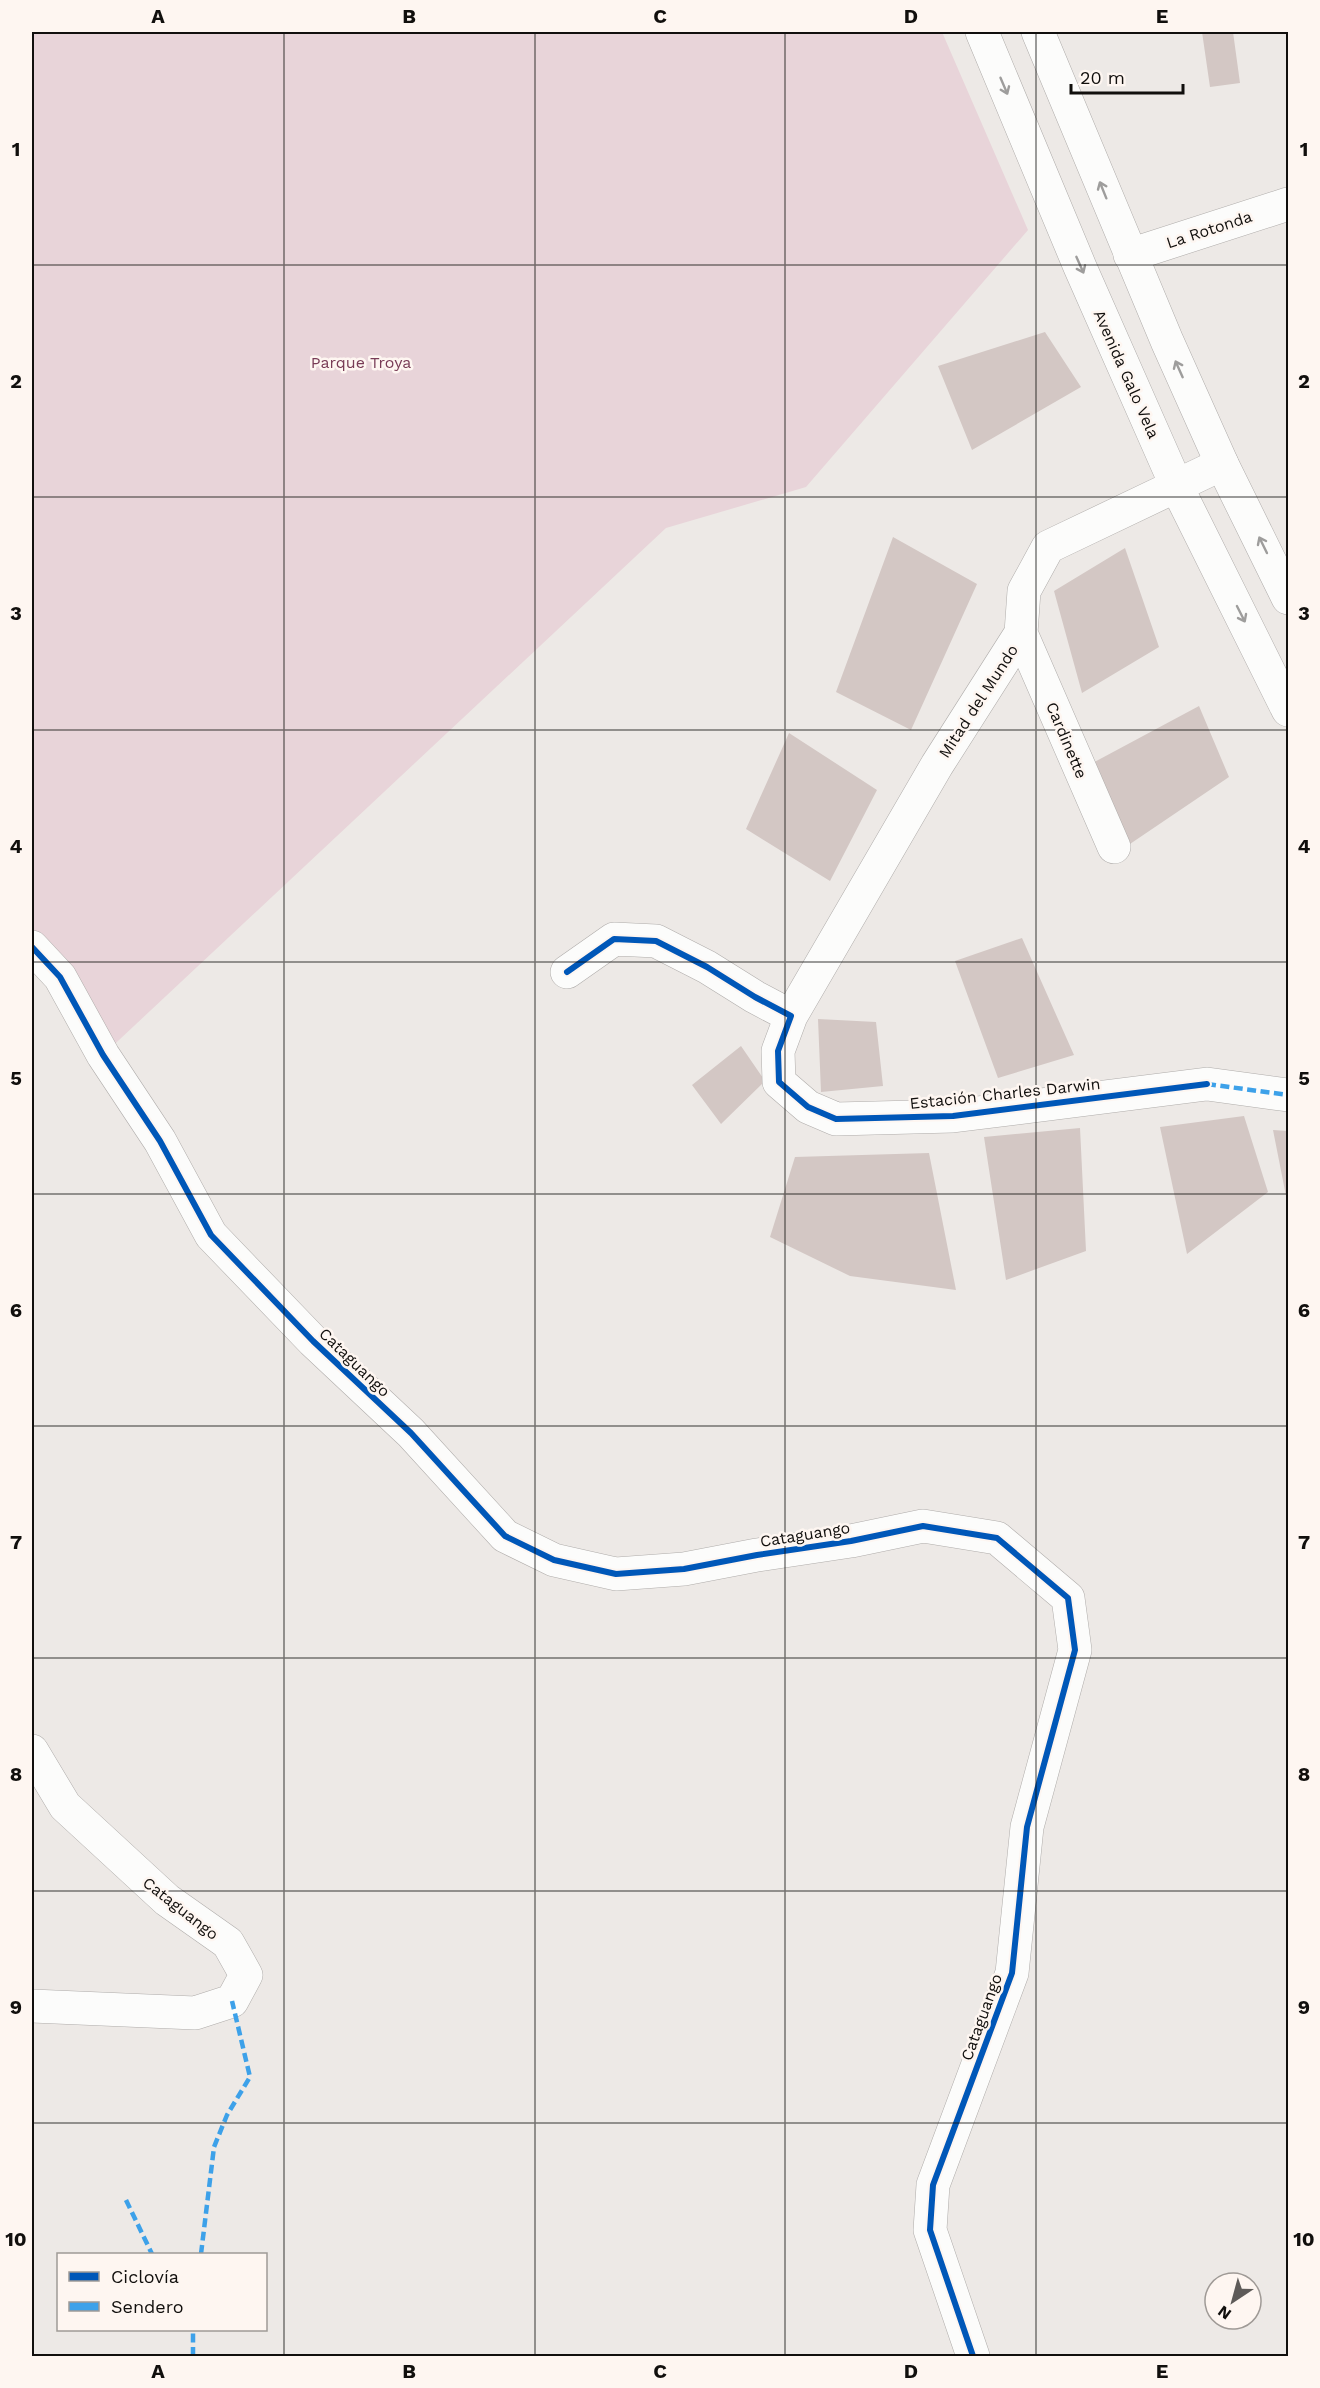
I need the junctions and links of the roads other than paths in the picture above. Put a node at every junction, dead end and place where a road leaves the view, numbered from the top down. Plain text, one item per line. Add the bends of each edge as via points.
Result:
1 (982, 32) edge
2 (1038, 32) edge
3 (1288, 204) edge
4 (1130, 255) junction
5 (1222, 464) junction
6 (1177, 487) junction
7 (1288, 598) edge
8 (1021, 633) junction
9 (1288, 710) edge
10 (1114, 847) dead end
11 (32, 947) edge
12 (567, 972) dead end
13 (791, 1016) junction
14 (1288, 1095) edge
15 (32, 1751) edge
16 (32, 2006) edge
17 (973, 2356) edge

1 -> 6 street, Avenida Galo Vela
4 -> 2 street
3 - 4 street, La Rotonda
5 -> 4 street
5 - 6 street, Mitad del Mundo
7 -> 5 street
6 - 8 street, Mitad del Mundo via 1048,547 1024,591
6 -> 9 street, Avenida Galo Vela
8 - 10 street, Cardinette
8 - 13 street, Mitad del Mundo via 937,765
11 - 17 street, Cataguango via 60,977 211,1235 313,1341 411,1433 505,1536 554,1560 616,1574 684,1569 923,1526 997,1538 1068,1598 1075,1650 1027,1827 1012,1973 933,2186 930,2230
12 - 13 street via 614,939 656,941
13 - 14 street, Estación Charles Darwin via 778,1051 779,1082 808,1107 836,1119 953,1116 1207,1084
15 - 16 street, Cataguango via 65,1806 167,1900 228,1943 246,1975 232,2001 195,2013

